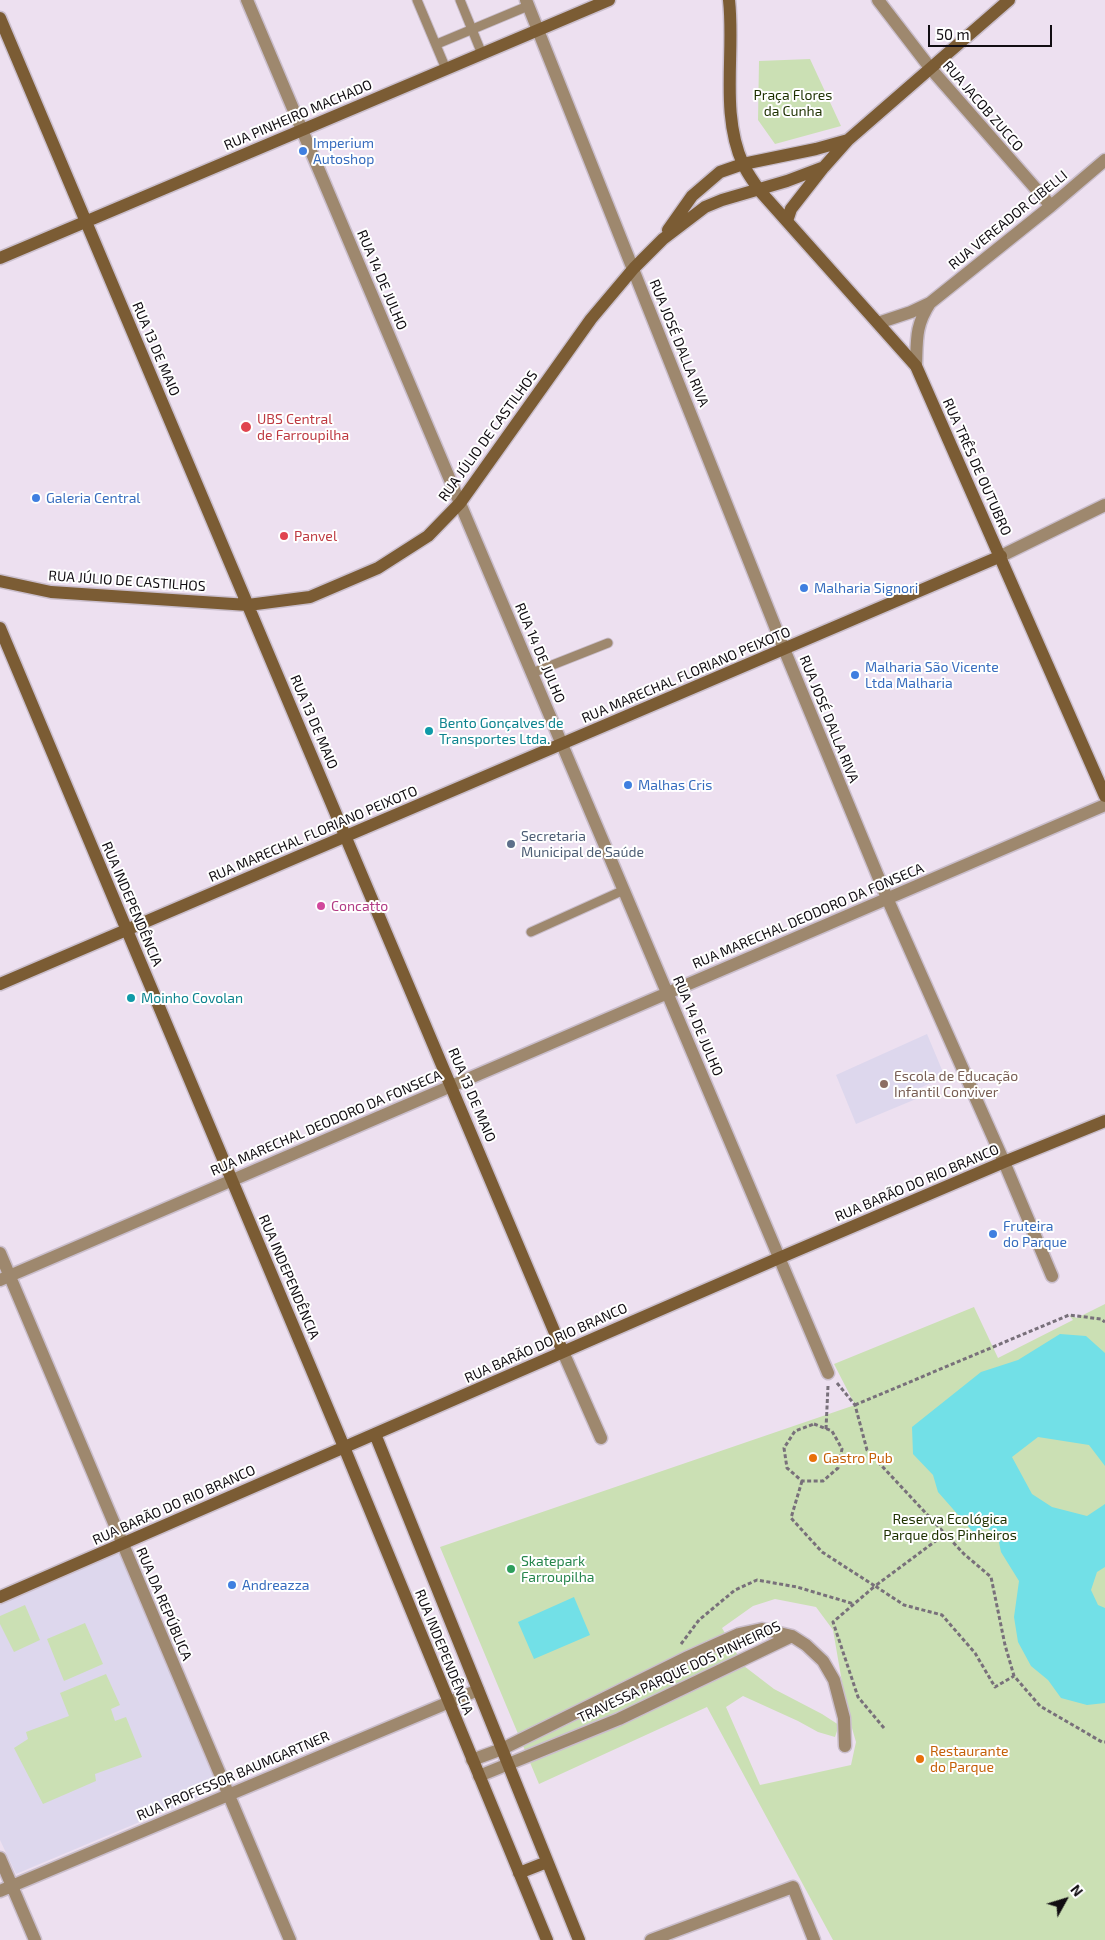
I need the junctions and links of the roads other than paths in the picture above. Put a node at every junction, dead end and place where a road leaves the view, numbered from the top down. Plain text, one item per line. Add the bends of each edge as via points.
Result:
1 (247, 0) edge
2 (417, 0) edge
3 (460, 0) edge
4 (609, 0) edge
5 (729, 0) edge
6 (878, 0) edge
7 (1009, 0) edge
8 (527, 3) edge
9 (0, 18) edge
10 (472, 28) junction
11 (539, 30) junction
12 (437, 44) junction
13 (482, 54) junction
14 (446, 69) junction
15 (931, 69) junction
16 (302, 130) junction
17 (848, 140) junction
18 (1105, 160) edge
19 (743, 164) junction
20 (824, 167) junction
21 (759, 190) junction
22 (1051, 206) junction
23 (787, 221) junction
24 (86, 222) junction
25 (663, 239) junction
26 (0, 258) edge
27 (634, 268) junction
28 (930, 303) junction
29 (878, 323) junction
30 (916, 366) junction
31 (460, 503) junction
32 (1105, 505) edge
33 (1001, 556) junction
34 (0, 580) edge
35 (248, 605) junction
36 (0, 628) edge
37 (608, 643) dead end
38 (784, 649) junction
39 (532, 673) junction
40 (562, 744) junction
41 (1105, 796) edge
42 (1105, 805) edge
43 (346, 837) junction
44 (624, 890) junction
45 (887, 898) junction
46 (127, 930) junction
47 (531, 932) dead end
48 (0, 984) edge
49 (667, 993) junction
50 (451, 1086) junction
51 (1105, 1121) edge
52 (1004, 1162) junction
53 (232, 1180) junction
54 (0, 1253) edge
55 (780, 1258) junction
56 (1052, 1276) dead end
57 (5, 1278) edge
58 (563, 1352) junction
59 (828, 1373) road end
60 (375, 1434) junction
61 (602, 1438) dead end
62 (344, 1447) junction
63 (123, 1544) junction
64 (0, 1598) edge
65 (792, 1636) junction
66 (478, 1690) junction
67 (449, 1702) junction
68 (845, 1746) dead end
69 (502, 1749) junction
70 (472, 1760) junction
71 (508, 1765) junction
72 (479, 1776) junction
73 (228, 1794) junction
74 (0, 1858) edge
75 (547, 1862) junction
76 (519, 1873) junction
77 (6, 1888) edge
78 (35, 1940) edge
79 (290, 1940) edge
80 (546, 1940) edge
81 (579, 1940) edge
82 (651, 1940) edge
83 (814, 1940) edge

1 - 16 street, RUA 14 DE JULHO
2 - 12 lane
3 - 10 lane
4 - 11 street, RUA PINHEIRO MACHADO
5 - 19 street via 732,126
6 - 15 street, RUA JACOB ZUCCO
7 - 15 street
8 - 10 lane
8 - 11 street, RUA JOSÉ DALLA RIVA
9 - 24 street, RUA 13 DE MAIO
10 - 12 lane
10 - 13 lane
11 - 13 street, RUA PINHEIRO MACHADO
11 - 27 street, RUA JOSÉ DALLA RIVA
12 - 14 lane
13 - 14 street, RUA PINHEIRO MACHADO
14 - 16 street, RUA PINHEIRO MACHADO
15 - 17 street
15 - 22 street, RUA JACOB ZUCCO
16 - 24 street, RUA PINHEIRO MACHADO
16 - 31 street, RUA 14 DE JULHO
17 - 19 street, RUA JÚLIO DE CASTILHOS
17 - 20 street
18 - 22 street, RUA VEREADOR CIBELLI
19 - 21 street
19 - 25 street, RUA JÚLIO DE CASTILHOS via 720,172 703,185 677,215
20 - 21 street, RUA JÚLIO DE CASTILHOS
20 - 23 street
21 - 23 street, RUA TRÊS DE OUTUBRO
21 - 25 street, RUA JÚLIO DE CASTILHOS via 706,207
22 - 28 street, RUA VEREADOR CIBELLI
23 - 29 street, RUA TRÊS DE OUTUBRO
24 - 26 street, RUA PINHEIRO MACHADO
24 - 35 street, RUA 13 DE MAIO
25 - 27 street, RUA JÚLIO DE CASTILHOS
27 - 31 street, RUA JÚLIO DE CASTILHOS via 591,319
27 - 38 street, RUA JOSÉ DALLA RIVA
28 - 29 street, RUA VEREADOR CIBELLI
28 - 30 street, RUA VEREADOR CIBELLI via 917,334
29 - 30 street, RUA TRÊS DE OUTUBRO
30 - 33 street, RUA TRÊS DE OUTUBRO
31 - 35 street, RUA JÚLIO DE CASTILHOS via 428,536 378,568 310,597
31 - 39 street, RUA 14 DE JULHO
32 - 33 street, RUA MARECHAL FLORIANO PEIXOTO
33 - 38 street, RUA MARECHAL FLORIANO PEIXOTO
33 - 41 street, RUA TRÊS DE OUTUBRO
34 - 35 street, RUA JÚLIO DE CASTILHOS via 51,592
35 - 43 street, RUA 13 DE MAIO
36 - 46 street, RUA INDEPENDÊNCIA
37 - 39 lane
38 - 40 street, RUA MARECHAL FLORIANO PEIXOTO
38 - 45 street, RUA JOSÉ DALLA RIVA
39 - 40 street, RUA 14 DE JULHO
40 - 43 street, RUA MARECHAL FLORIANO PEIXOTO
40 - 44 street, RUA 14 DE JULHO
42 - 45 street, RUA MARECHAL DEODORO DA FONSECA
43 - 46 street, RUA MARECHAL FLORIANO PEIXOTO
43 - 50 street, RUA 13 DE MAIO
44 - 47 lane
44 - 49 street, RUA 14 DE JULHO
45 - 49 street, RUA MARECHAL DEODORO DA FONSECA
45 - 52 street, RUA JOSÉ DALLA RIVA
46 - 48 street, RUA MARECHAL FLORIANO PEIXOTO
46 - 53 street, RUA INDEPENDÊNCIA
49 - 50 street, RUA MARECHAL DEODORO DA FONSECA
49 - 55 street, RUA 14 DE JULHO
50 - 53 street, RUA MARECHAL DEODORO DA FONSECA
50 - 58 street, RUA 13 DE MAIO
51 - 52 street, RUA BARÃO DO RIO BRANCO
52 - 55 street, RUA BARÃO DO RIO BRANCO
52 - 56 street, RUA JOSÉ DALLA RIVA
53 - 57 street, RUA MARECHAL DEODORO DA FONSECA
53 - 62 street, RUA INDEPENDÊNCIA
54 - 57 street, RUA DA REPÚBLICA
55 - 58 street, RUA BARÃO DO RIO BRANCO
55 - 59 street, RUA 14 DE JULHO
57 - 63 street, RUA DA REPÚBLICA
58 - 60 street, RUA BARÃO DO RIO BRANCO
58 - 61 street, RUA 13 DE MAIO
60 - 62 street, RUA BARÃO DO RIO BRANCO
60 - 66 street, RUA INDEPENDÊNCIA
62 - 63 street, RUA BARÃO DO RIO BRANCO
62 - 67 street, RUA INDEPENDÊNCIA
63 - 64 street, RUA BARÃO DO RIO BRANCO
63 - 73 street, RUA DA REPÚBLICA
65 - 68 street via 806,1644 823,1661 834,1680 844,1718
65 - 69 street, TRAVESSA PARQUE DOS PINHEIROS via 762,1629 739,1634
65 - 71 street, TRAVESSA PARQUE DOS PINHEIROS via 619,1719
66 - 67 street, RUA PROFESSOR BAUMGARTNER
66 - 69 street, RUA INDEPENDÊNCIA
67 - 70 street, RUA INDEPENDÊNCIA
67 - 73 street, RUA PROFESSOR BAUMGARTNER
69 - 70 street, TRAVESSA PARQUE DOS PINHEIROS
69 - 71 street, RUA INDEPENDÊNCIA
70 - 72 street, RUA INDEPENDÊNCIA
71 - 72 street, TRAVESSA PARQUE DOS PINHEIROS
71 - 75 street, RUA INDEPENDÊNCIA
72 - 76 street, RUA INDEPENDÊNCIA
73 - 77 street, RUA PROFESSOR BAUMGARTNER
73 - 79 street, RUA DA REPÚBLICA
74 - 77 street
75 - 76 street
75 - 81 street, RUA INDEPENDÊNCIA
76 - 80 street, RUA INDEPENDÊNCIA
77 - 78 street
82 - 83 street via 793,1887

